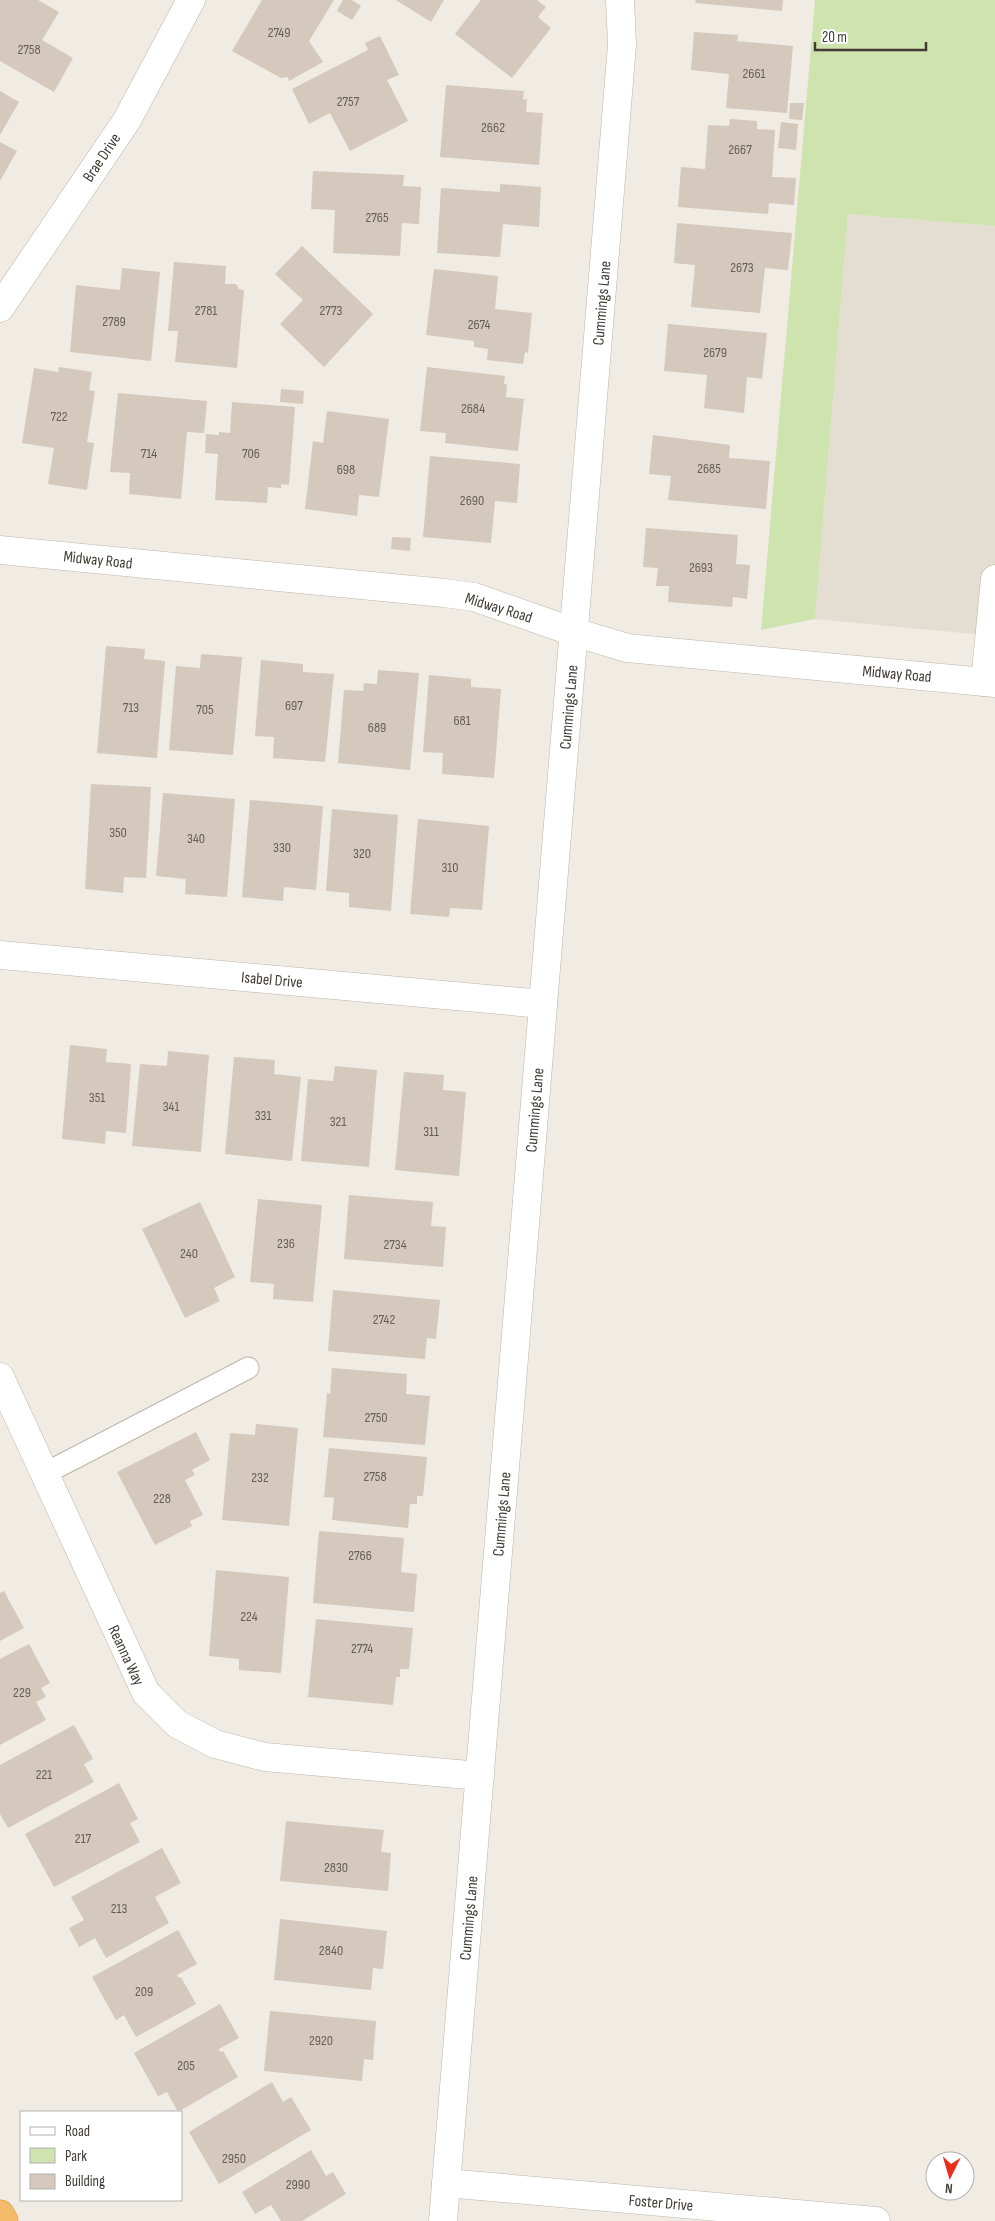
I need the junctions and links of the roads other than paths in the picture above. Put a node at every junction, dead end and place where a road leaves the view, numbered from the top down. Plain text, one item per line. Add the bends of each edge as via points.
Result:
1 (191, 0) edge
2 (620, 0) edge
3 (0, 308) edge
4 (0, 550) edge
5 (995, 579) edge
6 (574, 632) junction
7 (990, 682) edge
8 (0, 955) edge
9 (543, 1004) junction
10 (248, 1368) dead end
11 (0, 1377) edge
12 (44, 1474) junction
13 (480, 1776) junction
14 (446, 2183) junction
15 (0, 2214) edge
16 (4, 2221) edge
17 (443, 2221) edge
18 (876, 2221) edge

1 - 3 street, Brae Drive via 127,120
2 - 6 street, Cummings Lane via 622,45
4 - 6 street, Midway Road via 444,592 474,597
5 - 7 street
6 - 7 street, Midway Road via 636,649
6 - 9 street, Cummings Lane
8 - 9 street, Isabel Drive
9 - 13 street, Cummings Lane
10 - 12 lane
11 - 12 street, Reanna Way
12 - 13 street, Reanna Way via 146,1694 177,1724 215,1744 266,1757
13 - 14 street, Cummings Lane
14 - 17 street, Cummings Lane
14 - 18 street, Foster Drive
15 - 16 highway

